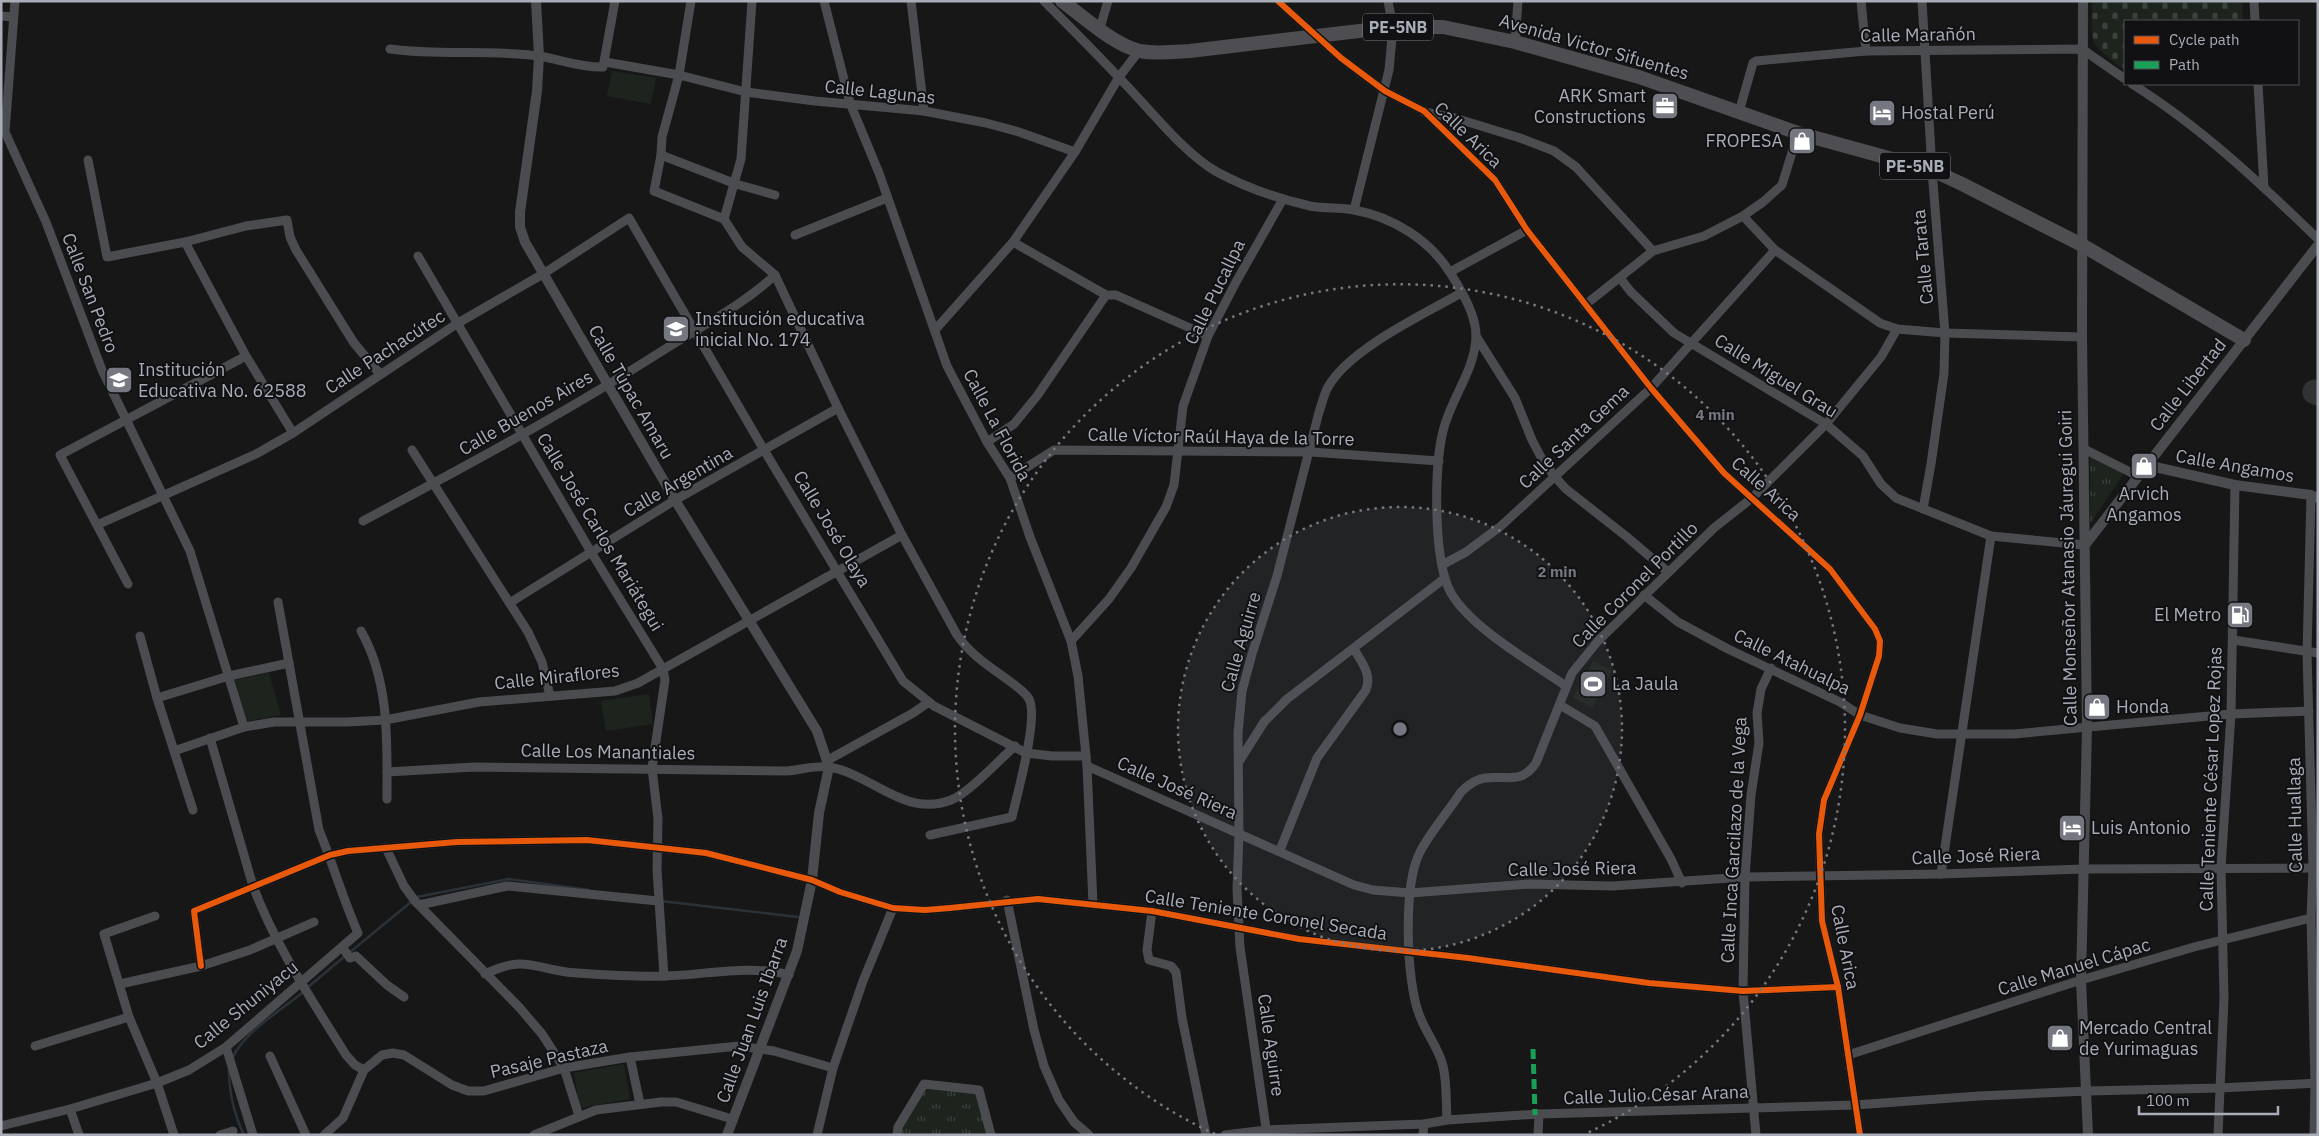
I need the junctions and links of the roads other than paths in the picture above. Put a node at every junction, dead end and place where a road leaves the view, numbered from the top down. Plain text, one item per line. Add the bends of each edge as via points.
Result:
1 (15, 1) edge
2 (536, 1) edge
3 (615, 1) edge
4 (691, 1) edge
5 (752, 1) edge
6 (824, 1) edge
7 (911, 1) edge
8 (1044, 1) edge
9 (1062, 1) edge
10 (1108, 1) edge
11 (1278, 1) edge
12 (1388, 1) edge
13 (1518, 1) edge
14 (1861, 1) edge
15 (1922, 1) edge
16 (2083, 1) edge
17 (2254, 1) edge
18 (1, 16) edge
19 (13, 17) junction
20 (2255, 20) edge
21 (1393, 27) junction
22 (1100, 28) junction
23 (1314, 35) junction
24 (1515, 42) junction
25 (390, 49) dead end
26 (1925, 49) junction
27 (2082, 49) junction
28 (1139, 51) junction
29 (1866, 51) junction
30 (539, 56) junction
31 (604, 64) junction
32 (679, 75) junction
33 (1119, 77) junction
34 (2124, 78) edge
35 (2133, 85) edge
36 (2258, 85) edge
37 (1385, 91) junction
38 (746, 92) junction
39 (850, 103) junction
40 (924, 111) junction
41 (1424, 111) junction
42 (1739, 112) junction
43 (3, 132) edge
44 (1798, 133) junction
45 (1075, 152) junction
46 (662, 156) junction
47 (88, 160) dead end
48 (1932, 170) junction
49 (736, 184) junction
50 (2264, 187) junction
51 (775, 195) dead end
52 (887, 198) junction
53 (1283, 199) junction
54 (1354, 210) junction
55 (1743, 216) junction
56 (629, 218) joint
57 (724, 219) junction
58 (1527, 230) junction
59 (795, 235) dead end
60 (2318, 240) edge
61 (184, 242) junction
62 (1013, 242) junction
63 (2082, 245) junction
64 (2318, 245) edge
65 (1775, 250) junction
66 (1654, 251) junction
67 (418, 256) dead end
68 (1450, 272) junction
69 (543, 274) junction
70 (775, 275) junction
71 (1620, 278) junction
72 (1461, 293) junction
73 (1106, 295) junction
74 (1585, 305) junction
75 (458, 323) junction
76 (1897, 329) junction
77 (695, 330) junction
78 (935, 330) junction
79 (1945, 333) junction
80 (1208, 336) junction
81 (1476, 336) junction
82 (2082, 337) junction
83 (2244, 340) junction
84 (1692, 344) junction
85 (246, 356) junction
86 (380, 374) junction
87 (608, 385) junction
88 (1651, 388) junction
89 (838, 408) junction
90 (125, 419) junction
91 (1826, 424) junction
92 (293, 433) junction
93 (524, 435) junction
94 (987, 442) junction
95 (2084, 449) junction
96 (412, 450) dead end
97 (764, 450) junction
98 (1179, 450) junction
99 (1310, 452) junction
100 (1439, 461) junction
101 (2146, 465) junction
102 (2138, 476) junction
103 (1555, 477) junction
104 (1010, 478) junction
105 (432, 484) junction
106 (2235, 484) junction
107 (162, 496) junction
108 (2314, 497) edge
109 (1752, 498) junction
110 (675, 500) junction
111 (1923, 509) junction
112 (362, 521) dead end
113 (97, 525) junction
114 (902, 535) junction
115 (1991, 536) junction
116 (2085, 545) junction
117 (591, 552) junction
118 (1442, 565) junction
119 (839, 572) junction
120 (1668, 572) junction
121 (1446, 578) junction
122 (128, 584) dead end
123 (1644, 595) junction
124 (278, 602) dead end
125 (511, 602) junction
126 (749, 620) junction
127 (361, 631) dead end
128 (140, 636) dead end
129 (2233, 640) junction
130 (1071, 641) junction
131 (1354, 649) junction
132 (2308, 652) junction
133 (2318, 653) edge
134 (289, 663) junction
135 (1771, 668) junction
136 (663, 669) junction
137 (229, 676) junction
138 (1566, 686) junction
139 (550, 696) junction
140 (157, 698) junction
141 (929, 702) junction
142 (1560, 705) junction
143 (2309, 711) junction
144 (2231, 714) junction
145 (1860, 715) junction
146 (385, 720) junction
147 (299, 722) junction
148 (244, 727) junction
149 (2087, 728) junction
150 (1962, 734) junction
151 (210, 738) junction
152 (1015, 746) junction
153 (174, 751) junction
154 (1026, 753) junction
155 (1087, 761) junction
156 (1238, 762) junction
157 (828, 764) junction
158 (652, 768) junction
159 (387, 772) junction
160 (387, 799) dead end
161 (193, 810) dead end
162 (1239, 834) junction
163 (930, 835) dead end
164 (386, 848) junction
165 (658, 848) junction
166 (1280, 850) junction
167 (330, 855) junction
168 (2221, 868) junction
169 (2315, 868) edge
170 (2083, 869) junction
171 (1941, 874) junction
172 (1820, 875) junction
173 (1745, 877) junction
174 (812, 880) junction
175 (1682, 883) junction
176 (253, 886) junction
177 (1410, 893) junction
178 (1007, 900) junction
179 (415, 901) junction
180 (658, 901) junction
181 (1093, 904) junction
182 (893, 908) junction
183 (1152, 911) junction
184 (155, 916) dead end
185 (2312, 918) junction
186 (314, 922) dead end
187 (1239, 926) junction
188 (277, 938) junction
189 (2222, 940) junction
190 (342, 947) junction
191 (1409, 952) junction
192 (201, 966) junction
193 (485, 974) junction
194 (789, 975) junction
195 (664, 976) junction
196 (2082, 980) junction
197 (300, 983) junction
198 (120, 984) junction
199 (1838, 987) junction
200 (1743, 991) junction
201 (404, 997) dead end
202 (129, 1017) junction
203 (35, 1046) dead end
204 (226, 1047) junction
205 (761, 1049) junction
206 (1848, 1055) junction
207 (270, 1056) dead end
208 (630, 1057) junction
209 (564, 1068) junction
210 (833, 1068) junction
211 (364, 1070) junction
212 (2316, 1083) edge
213 (157, 1084) junction
214 (2220, 1088) junction
215 (2087, 1091) junction
216 (640, 1104) junction
217 (1855, 1105) junction
218 (1755, 1108) junction
219 (70, 1109) junction
220 (1539, 1114) junction
221 (579, 1116) junction
222 (732, 1119) junction
223 (1447, 1120) junction
224 (1424, 1124) junction
225 (1, 1126) edge
226 (233, 1131) dead end
227 (1267, 1132) edge
228 (819, 1134) edge
229 (79, 1135) edge
230 (174, 1135) edge
231 (220, 1135) edge
232 (253, 1135) edge
233 (306, 1135) edge
234 (324, 1135) edge
235 (534, 1135) edge
236 (727, 1135) edge
237 (897, 1135) edge
238 (991, 1135) edge
239 (1089, 1135) edge
240 (1206, 1135) edge
241 (1225, 1135) edge
242 (1423, 1135) edge
243 (1538, 1135) edge
244 (1756, 1135) edge
245 (1860, 1135) edge
246 (2088, 1135) edge
247 (2218, 1135) edge
248 (2314, 1135) edge

1 - 19 street, Calle San Pedro
2 - 30 street, Calle Túpac Amaru
3 - 31 street
4 - 32 street
5 - 38 street
6 - 39 street, Calle La Florida
7 - 40 street
8 - 33 street
9 - 22 highway, Avenida Victor Sifuentes / PE-5NB
10 - 22 street
11 - 23 street, Calle Arica
12 - 21 street
13 - 24 street
14 - 29 street
15 - 26 street, Calle Tarata
16 - 27 street, Calle Monseñor Atanasio Jáuregui Goiri
17 - 20 street
18 - 19 street
19 - 43 street, Calle San Pedro
21 - 23 highway, Avenida Victor Sifuentes / PE-5NB
21 - 24 highway, Avenida Victor Sifuentes / PE-5NB via 1443,27
21 - 37 street
22 - 28 highway, Avenida Victor Sifuentes / PE-5NB
23 - 28 highway, Avenida Victor Sifuentes / PE-5NB via 1190,52
23 - 37 street, Calle Arica
24 - 42 highway, Avenida Victor Sifuentes / PE-5NB via 1630,74
25 - 30 street via 415,53
26 - 27 street, Calle Marañón
26 - 29 street, Calle Marañón
26 - 48 street, Calle Tarata
27 - 34 street
27 - 63 street, Calle Monseñor Atanasio Jáuregui Goiri
28 - 33 street
29 - 42 street, Calle Marañón via 1756,61
30 - 31 street
30 - 69 street, Calle Túpac Amaru via 520,227
31 - 32 street, Calle Lagunas
32 - 38 street, Calle Lagunas
32 - 46 street via 662,137
33 - 45 street
33 - 53 street via 1198,159 1216,172
35 - 50 street via 2183,120
36 - 50 street
37 - 41 street, Calle Arica
37 - 54 street
38 - 39 street, Calle Lagunas
38 - 49 street
39 - 40 street, Calle Lagunas
39 - 52 street, Calle La Florida
40 - 45 street, Calle Lagunas via 986,123
41 - 58 street, Calle Arica via 1494,180
41 - 66 street via 1554,151 1576,167
42 - 44 highway, PE-5NB
43 - 90 street, Calle San Pedro via 46,222 102,370
44 - 48 highway, PE-5NB
44 - 55 street via 1782,185
45 - 62 street
46 - 49 street
46 - 57 street via 654,191
47 - 61 street via 107,257
48 - 63 highway, PE-5NB
48 - 79 street, Calle Tarata
49 - 51 street
49 - 57 street
50 - 60 street
52 - 59 street
52 - 78 street, Calle La Florida
53 - 54 street via 1333,210
53 - 80 street, Calle Pucallpa
54 - 68 street via 1414,233
55 - 65 street
55 - 66 street via 1704,236
56 - 69 street, Calle Pachacútec
56 - 77 street, Calle José Olaya
57 - 70 street via 742,247
58 - 68 street
58 - 74 street, Calle Arica
61 - 85 street
61 - 86 street via 246,226 286,220 296,250 354,343
62 - 73 street
62 - 78 street
63 - 82 street, Calle Monseñor Atanasio Jáuregui Goiri
63 - 83 highway, PE-5NB
64 - 83 street, Calle Libertad
65 - 76 street via 1864,314
65 - 84 street, Calle Santa Gema
66 - 71 street
67 - 75 street, Calle José Carlos Mariátegui
68 - 72 street
69 - 75 street, Calle Pachacútec
69 - 87 street, Calle Túpac Amaru
70 - 77 street, Calle Buenos Aires
70 - 89 street
71 - 74 street
71 - 84 street, Calle Miguel Grau via 1674,332
72 - 81 street via 1473,318
72 - 99 street, Calle Aguirre via 1365,349 1340,372 1328,387
73 - 80 street via 1116,295
73 - 94 street via 1037,396 1014,424
74 - 88 street, Calle Arica
75 - 86 street, Calle Pachacútec
75 - 93 street, Calle José Carlos Mariátegui
76 - 79 street
76 - 91 street, Calle Coronel Portillo via 1881,357
77 - 87 street, Calle Buenos Aires
77 - 97 street, Calle José Olaya
78 - 94 street, Calle La Florida via 947,366
79 - 82 street
79 - 111 street, Calle Tarata via 1944,373
80 - 98 street, Calle Pucallpa via 1183,406
81 - 100 street via 1468,375 1443,431
81 - 103 street via 1515,398 1532,440
82 - 95 street, Calle Monseñor Atanasio Jáuregui Goiri
83 - 101 street, Calle Libertad
84 - 88 street, Calle Santa Gema
84 - 91 street, Calle Miguel Grau
85 - 90 street
85 - 92 street
86 - 92 street, Calle Pachacútec
87 - 93 street, Calle Buenos Aires
87 - 110 street, Calle Túpac Amaru
88 - 103 street, Calle Santa Gema
88 - 109 street, Calle Arica via 1724,473
89 - 97 street, Calle Argentina
89 - 114 street
90 - 107 street, Calle San Pedro
90 - 113 street via 60,455
91 - 109 street, Calle Coronel Portillo
91 - 111 street, Calle Miguel Grau via 1863,456 1881,484 1896,498
92 - 107 street, Calle Pachacútec via 256,454
93 - 105 street, Calle Buenos Aires
93 - 117 street, Calle José Carlos Mariátegui
94 - 104 street, Calle La Florida
95 - 102 street
95 - 116 street, Calle Monseñor Atanasio Jáuregui Goiri
96 - 105 street
97 - 110 street, Calle Argentina
97 - 119 street, Calle José Olaya
98 - 99 street, Calle Víctor Raúl Haya de la Torre
98 - 104 street, Calle Víctor Raúl Haya de la Torre via 1054,450
98 - 130 street, Calle Pucallpa via 1174,485 1166,507 1131,568 1109,599
99 - 100 street, Calle Víctor Raúl Haya de la Torre
99 - 156 street, Calle Aguirre via 1242,691
100 - 118 street via 1438,535
101 - 102 street, Calle Libertad
101 - 106 street, Calle Angamos
102 - 116 street, Calle Libertad
103 - 118 street, Calle Santa Gema via 1501,526
103 - 120 street
104 - 130 street, Calle La Florida
105 - 112 street, Calle Buenos Aires
105 - 125 street
106 - 108 street, Calle Angamos
106 - 129 street, Calle Teniente César Lopez Rojas
107 - 113 street, Calle Pachacútec
107 - 137 street, Calle San Pedro via 190,551
108 - 132 street, Calle Huallaga
109 - 120 street, Calle Coronel Portillo via 1714,528
109 - 145 street, Calle Arica via 1830,569 1875,629 1880,641 1879,656
110 - 117 street, Calle Argentina
110 - 126 street, Calle Túpac Amaru
111 - 115 street, Calle Miguel Grau
113 - 122 street
114 - 119 street, Calle Miraflores
114 - 154 street via 967,649 1029,699 1032,711
115 - 116 street, Calle Miguel Grau
115 - 150 street
116 - 149 street, Calle Monseñor Atanasio Jáuregui Goiri
117 - 125 street, Calle Argentina
117 - 136 street, Calle José Carlos Mariátegui
118 - 121 street
119 - 126 street, Calle Miraflores
119 - 141 street, Calle José Olaya via 903,681
120 - 123 street, Calle Coronel Portillo
121 - 131 street
121 - 138 street via 1451,593 1479,623
123 - 135 street, Calle Atahualpa via 1678,622
123 - 138 street, Calle Coronel Portillo via 1598,641 1572,673
124 - 134 street
125 - 139 street via 542,662
126 - 136 street, Calle Miraflores
126 - 157 street, Calle Túpac Amaru via 817,731
127 - 146 street via 373,652
128 - 140 street
129 - 132 street
129 - 144 street, Calle Teniente César Lopez Rojas
130 - 155 street, Calle La Florida
131 - 156 street via 1287,699 1264,722
131 - 166 street via 1370,681 1317,758
132 - 133 street
132 - 143 street, Calle Huallaga
134 - 137 street
134 - 147 street
135 - 145 street, Calle Atahualpa
135 - 173 street, Calle Inca Garcilazo de la Vega via 1761,689 1757,713 1759,743 1751,795
136 - 139 street, Calle Miraflores via 615,691
136 - 158 street via 665,680
137 - 140 street
137 - 148 street, Calle San Pedro
138 - 142 street, Calle Coronel Portillo
139 - 146 street, Calle Miraflores via 479,702
140 - 153 street
141 - 152 street, Calle José Olaya
141 - 157 street
142 - 175 street via 1595,726
142 - 177 street, Calle Coronel Portillo via 1530,771 1522,776 1483,778 1461,792 1420,852
143 - 144 street, Calle Atahualpa
143 - 169 street, Calle Huallaga
144 - 149 street, Calle Atahualpa
144 - 168 street, Calle Teniente César Lopez Rojas
145 - 150 street, Calle Atahualpa via 1900,728
145 - 172 street, Calle Arica via 1824,800 1819,834
146 - 147 street, Calle Miraflores
146 - 159 street
147 - 148 street, Calle Miraflores
147 - 167 street via 319,830
148 - 151 street, Calle Miraflores
149 - 150 street, Calle Atahualpa
149 - 170 street, Calle Monseñor Atanasio Jáuregui Goiri
150 - 171 street
151 - 153 street, Calle Miraflores
151 - 176 street
152 - 154 street, Calle José Olaya
152 - 157 street via 965,790 936,804 923,805 896,798
153 - 161 street
154 - 155 street, Calle José Olaya
154 - 163 street via 1012,817
155 - 162 street, Calle José Riera
155 - 181 street, Calle La Florida
156 - 162 street, Calle Aguirre
157 - 158 street, Calle Los Manantiales via 787,771
157 - 174 street, Calle Juan Luis Ibarra
158 - 159 street, Calle Los Manantiales via 474,767
158 - 165 street
159 - 160 street
162 - 166 street, Calle José Riera
162 - 187 street, Calle Aguirre
164 - 165 street, Calle Teniente Coronel Secada via 457,842 587,840
164 - 167 street, Calle Teniente Coronel Secada
164 - 179 street
165 - 174 street, Calle Teniente Coronel Secada via 706,853
165 - 180 street
166 - 177 street, Calle José Riera via 1354,885
167 - 176 street, Calle Teniente Coronel Secada
167 - 190 street, Calle Shuniyacu via 358,933
168 - 169 street, Calle José Riera
168 - 170 street, Calle José Riera
168 - 189 street, Calle Teniente César Lopez Rojas
169 - 185 street, Calle Huallaga
170 - 171 street, Calle José Riera
170 - 196 street, Calle Monseñor Atanasio Jáuregui Goiri
171 - 172 street, Calle José Riera
172 - 173 street, Calle José Riera
172 - 199 street, Calle Arica via 1822,921
173 - 175 street, Calle José Riera
173 - 200 street, Calle Inca Garcilazo de la Vega
174 - 182 street, Calle Teniente Coronel Secada
174 - 194 street, Calle Juan Luis Ibarra
175 - 177 street, Calle José Riera via 1612,886 1529,884
176 - 188 street
176 - 192 street, Calle Teniente Coronel Secada via 194,910
177 - 191 street, Calle Coronel Portillo
178 - 181 street, Calle Teniente Coronel Secada via 1038,898
178 - 182 street, Calle Teniente Coronel Secada via 925,910
178 - 239 street via 1044,1066 1059,1100 1074,1122
179 - 180 street via 507,886
179 - 193 street
180 - 195 street
181 - 183 street, Calle Teniente Coronel Secada
182 - 210 street
183 - 187 street, Calle Teniente Coronel Secada
183 - 240 street via 1147,950 1149,960 1171,966 1176,972
184 - 198 street via 104,934
185 - 189 street, Calle Manuel Cápac
185 - 212 street, Calle Huallaga
186 - 188 street
187 - 191 street, Calle Teniente Coronel Secada via 1299,939
187 - 227 street, Calle Aguirre
188 - 192 street
188 - 197 street
189 - 196 street, Calle Manuel Cápac
189 - 214 street, Calle Teniente César Lopez Rojas via 2224,998
190 - 197 street, Calle Shuniyacu
190 - 201 street via 350,958 356,956
191 - 200 street, Calle Teniente Coronel Secada via 1648,983
191 - 223 street, Calle Coronel Portillo via 1412,990 1419,1014 1443,1065
192 - 198 street
193 - 195 street via 516,962 575,973
193 - 209 street via 542,1034
194 - 195 street via 771,970 743,970
194 - 205 street, Calle Juan Luis Ibarra
196 - 206 street, Calle Manuel Cápac
196 - 215 street, Calle Monseñor Atanasio Jáuregui Goiri
197 - 204 street, Calle Shuniyacu
197 - 211 street via 346,1054
198 - 202 street
199 - 200 street, Calle Teniente Coronel Secada
199 - 206 street, Calle Arica
200 - 218 street, Calle Inca Garcilazo de la Vega
202 - 203 street
202 - 213 street
204 - 213 street, Calle Shuniyacu via 189,1070
204 - 232 street
205 - 208 street, Pasaje Pastaza via 739,1046
205 - 210 street, Pasaje Pastaza
205 - 222 street, Calle Juan Luis Ibarra
206 - 217 street, Calle Arica
207 - 233 street
208 - 209 street, Pasaje Pastaza
208 - 216 street
209 - 211 street, Pasaje Pastaza via 484,1091 468,1091 452,1085 404,1055 393,1053 382,1054
209 - 221 street
210 - 228 street
211 - 234 street, Pasaje Pastaza via 343,1118
212 - 214 street, Calle Julio César Arana
212 - 248 street, Calle Huallaga
213 - 219 street, Calle Shuniyacu
213 - 230 street
214 - 215 street, Calle Julio César Arana
214 - 247 street, Calle Teniente César Lopez Rojas
215 - 217 street, Calle Julio César Arana
215 - 246 street, Calle Monseñor Atanasio Jáuregui Goiri
216 - 221 street via 596,1110
216 - 222 street via 676,1102
217 - 218 street, Calle Julio César Arana
217 - 245 street, Calle Arica
218 - 220 street, Calle Julio César Arana
218 - 244 street, Calle Inca Garcilazo de la Vega
219 - 225 street, Calle Shuniyacu
219 - 229 street
220 - 223 street, Calle Julio César Arana
220 - 243 street
221 - 235 street
222 - 236 street, Calle Juan Luis Ibarra
223 - 224 street, Calle Julio César Arana
224 - 227 street, Calle Julio César Arana
224 - 242 street
226 - 231 street
227 - 241 street, Calle Julio César Arana
237 - 238 street via 898,1127 924,1084 979,1090

